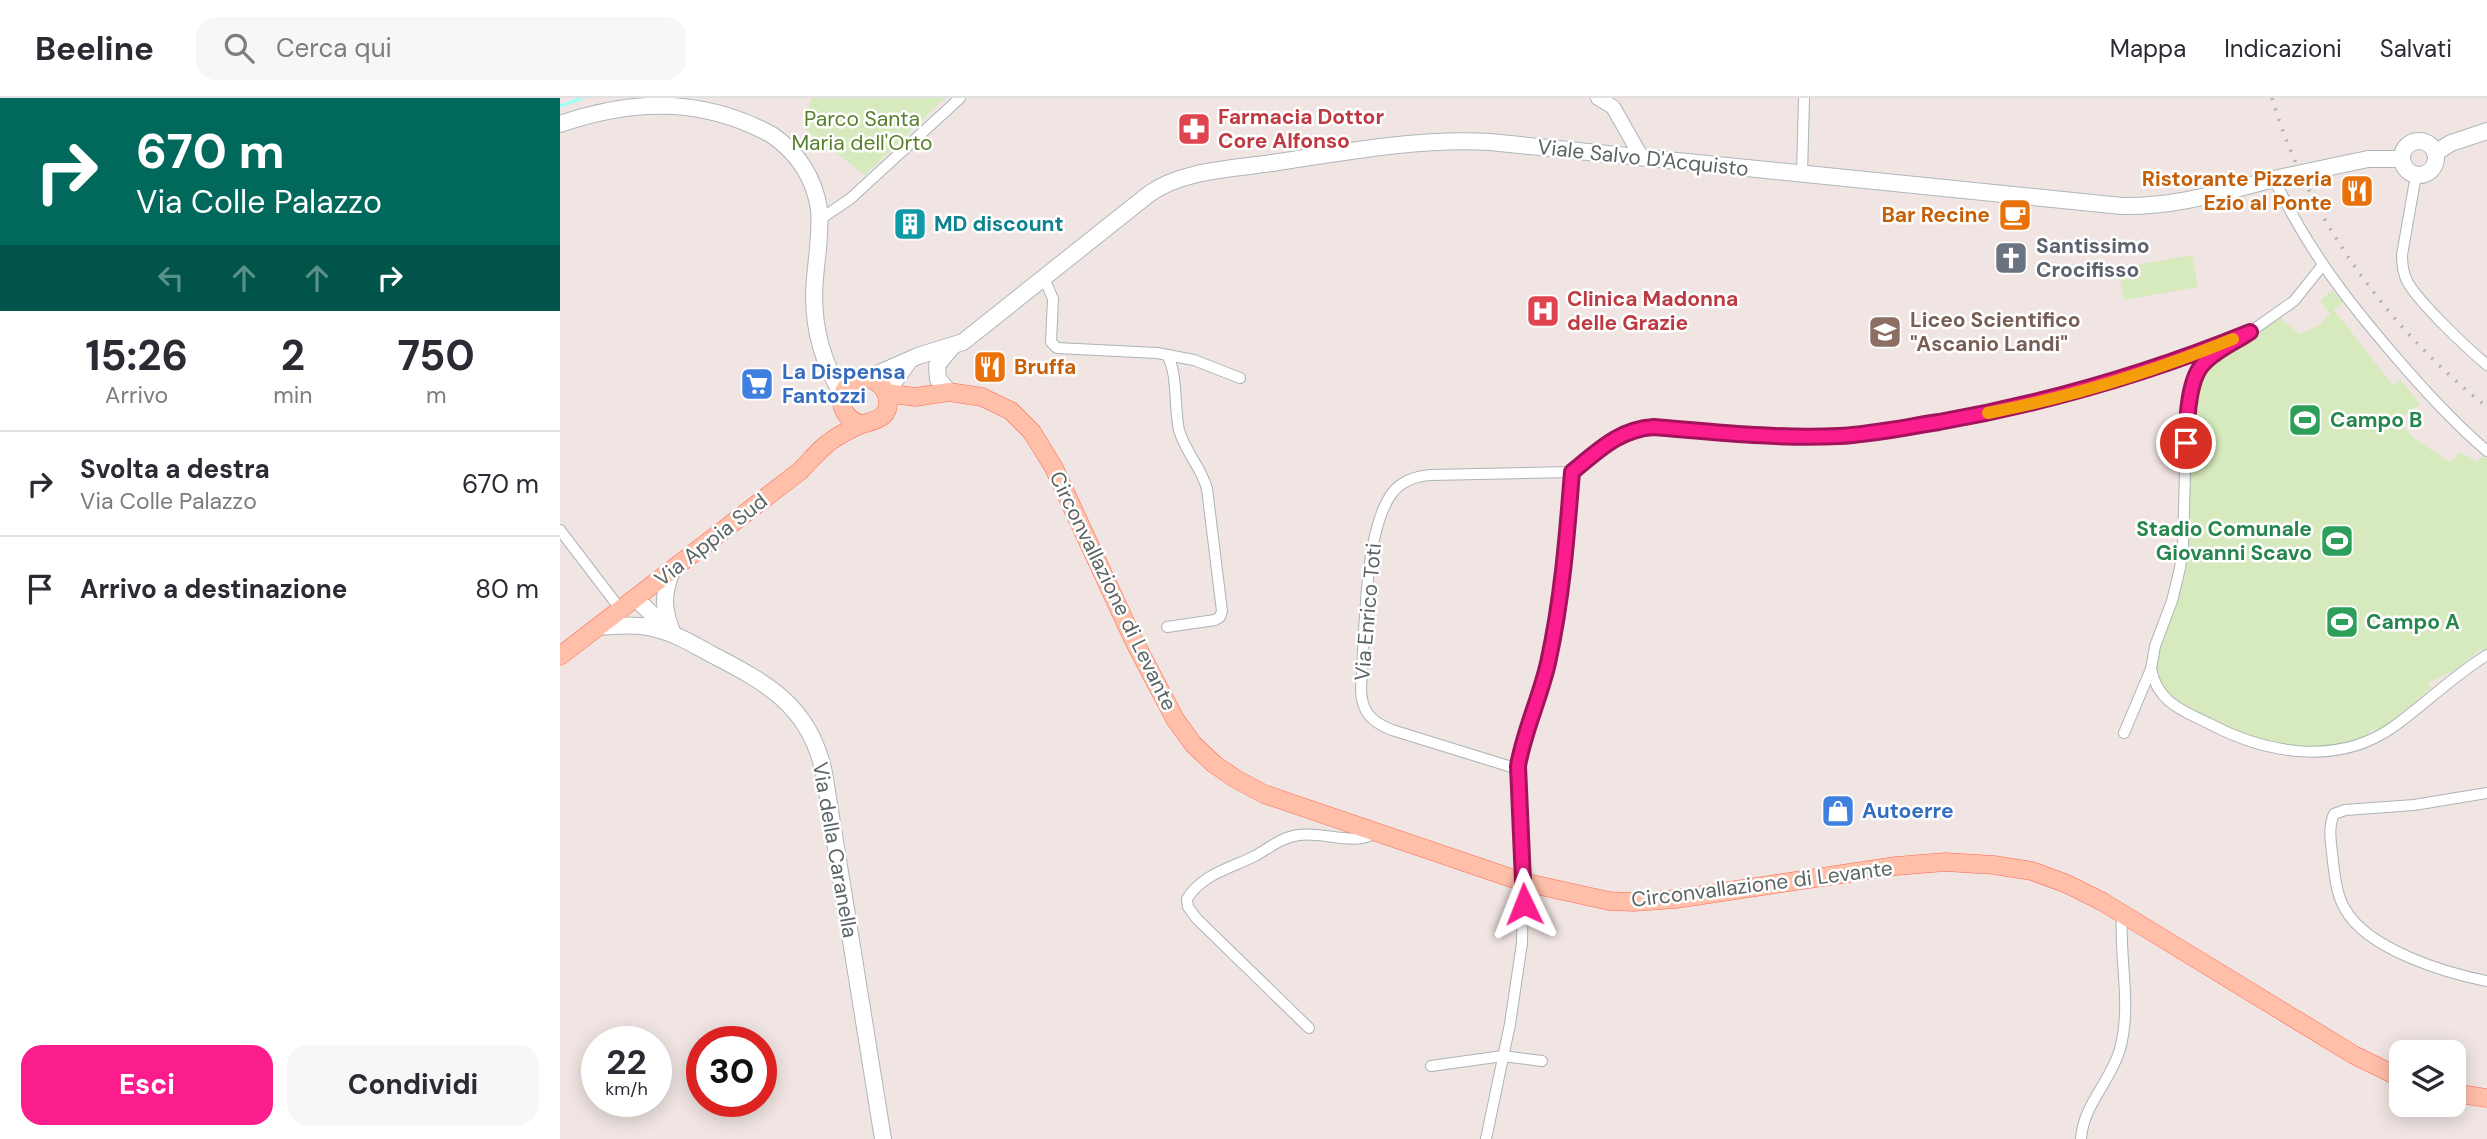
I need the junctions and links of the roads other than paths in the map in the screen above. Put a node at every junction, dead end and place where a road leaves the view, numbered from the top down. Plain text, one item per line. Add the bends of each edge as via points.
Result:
1 (960, 98) edge
2 (1598, 98) edge
3 (1804, 98) edge
4 (560, 124) edge
5 (2487, 131) edge
6 (2435, 153) junction
7 (1642, 158) junction
8 (2402, 159) junction
9 (1802, 175) junction
10 (2416, 175) junction
11 (2274, 180) junction
12 (819, 220) junction
13 (2322, 266) junction
14 (1044, 278) junction
15 (2250, 332) junction
16 (952, 347) junction
17 (821, 349) junction
18 (1167, 355) junction
19 (909, 361) junction
20 (2487, 365) edge
21 (864, 378) junction
22 (1240, 378) dead end
23 (886, 393) junction
24 (948, 393) junction
25 (926, 397) junction
26 (843, 402) junction
27 (883, 415) junction
28 (862, 424) junction
29 (828, 443) junction
30 (2487, 451) edge
31 (1572, 472) junction
32 (560, 530) edge
33 (672, 571) junction
34 (636, 599) junction
35 (621, 610) junction
36 (599, 627) junction
37 (1167, 627) dead end
38 (673, 634) junction
39 (2487, 655) edge
40 (560, 656) edge
41 (2151, 669) junction
42 (2124, 733) dead end
43 (1518, 769) junction
44 (2487, 793) edge
45 (1377, 831) junction
46 (1523, 882) junction
47 (2122, 913) junction
48 (2487, 981) edge
49 (1309, 1028) dead end
50 (1503, 1056) junction
51 (1542, 1061) dead end
52 (1430, 1066) dead end
53 (2389, 1072) edge
54 (2466, 1095) edge
55 (2487, 1098) edge
56 (883, 1139) edge
57 (1486, 1139) edge
58 (2081, 1139) edge

1 - 12 street via 846,203
2 - 7 street via 1613,107
3 - 9 street
4 - 12 main road via 653,101 689,101 720,108 764,129 796,155 812,181
5 - 6 main road
6 - 8 main road via 2426,142 2415,142 2406,147
6 - 10 main road via 2431,170
7 - 9 main road, Viale Salvo D'Acquisto
7 - 14 main road, Viale Salvo D'Acquisto via 1453,142 1380,147 1193,176 1154,190
8 - 10 main road
8 - 11 main road, Viale Salvo D'Acquisto, bridge via 2368,159
9 - 11 main road, Viale Salvo D'Acquisto via 2140,207 2188,201
10 - 20 street via 2402,268 2408,284 2434,314
11 - 13 street
12 - 17 main road via 814,299
13 - 15 street via 2294,301
13 - 30 street via 2424,390
14 - 16 main road, Viale Salvo D'Acquisto via 977,333
14 - 18 street via 1053,299 1052,350
15 - 31 street via 2192,355 2042,401 1890,430 1816,436 1634,429
15 - 41 street via 2204,363 2194,379 2186,434 2181,562
16 - 19 main road, Viale Salvo D'Acquisto
16 - 24 main road via 937,365
17 - 21 main road via 841,370
17 - 26 main road
18 - 22 street
18 - 37 street via 1180,433 1207,489 1222,609 1215,620
19 - 21 main road, Viale Salvo D'Acquisto
19 - 23 main road
21 - 23 main road via 882,386
21 - 26 main road via 852,382
23 - 25 main road, Circonvallazione di Levante
23 - 27 main road
24 - 25 main road, Circonvallazione di Levante
24 - 45 main road, Circonvallazione di Levante via 970,394 1002,405 1047,453 1160,694 1198,750 1264,794
25 - 27 main road
26 - 28 main road via 854,422
26 - 29 main road
27 - 28 main road
28 - 29 main road, Via Appia Sud
29 - 33 main road, Via Appia Sud via 800,471
31 - 43 street via 1553,638
31 - 43 street, Via Enrico Toti via 1410,479 1391,496 1372,545 1361,688 1368,716 1392,730
32 - 35 street
33 - 34 main road, Via Appia Sud
33 - 38 main road via 663,600
34 - 35 main road, Via Appia Sud
34 - 38 main road, Via della Caranella
35 - 36 main road, Via Appia Sud
36 - 38 main road, Via della Caranella via 636,625
36 - 40 main road, Via Appia Sud
38 - 56 main road, Via della Caranella via 773,689 798,713 814,742 825,781
39 - 41 street via 2387,731 2323,753 2269,745 2219,729 2165,699
41 - 42 street
43 - 46 street
44 - 48 street via 2414,806 2345,810 2334,814 2330,828 2339,894 2355,923 2414,959
45 - 46 main road, Circonvallazione di Levante
45 - 49 street via 1359,839 1316,834 1290,837 1218,872 1187,899 1197,919
46 - 47 main road, Circonvallazione di Levante via 1591,898 1640,902 1914,864 1974,863 2039,873
46 - 50 street via 1521,952
47 - 53 main road, Circonvallazione di Levante
47 - 58 street via 2122,1040 2086,1117
50 - 51 street
50 - 52 street
50 - 57 street
54 - 55 main road

